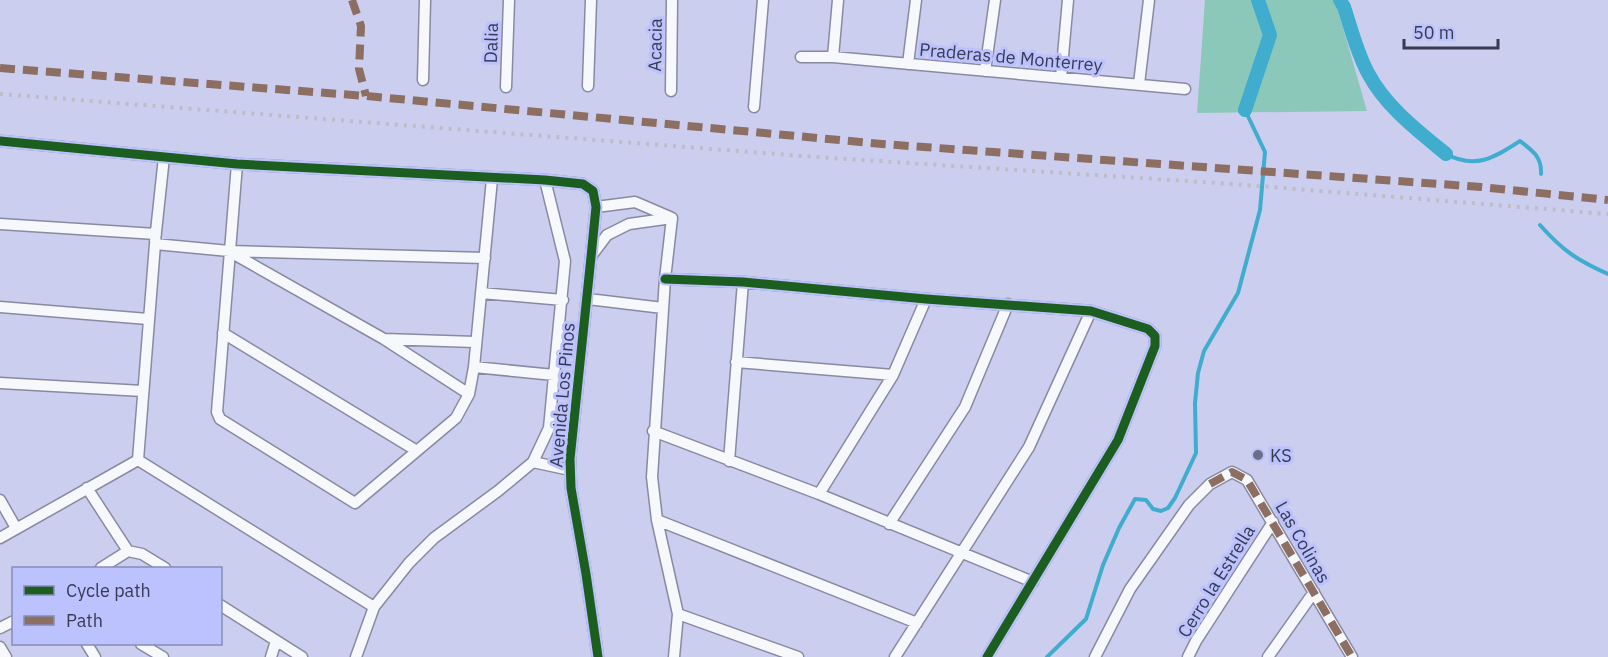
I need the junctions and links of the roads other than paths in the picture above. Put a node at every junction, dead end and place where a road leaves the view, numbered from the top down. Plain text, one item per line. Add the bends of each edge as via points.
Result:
1 (425, 0) edge
2 (509, 0) edge
3 (591, 0) edge
4 (672, 0) edge
5 (763, 0) edge
6 (838, 0) edge
7 (916, 0) edge
8 (995, 0) edge
9 (1068, 0) edge
10 (1149, 0) edge
11 (801, 57) dead end
12 (834, 57) junction
13 (908, 64) junction
14 (985, 71) junction
15 (1060, 78) junction
16 (423, 80) dead end
17 (1139, 84) junction
18 (588, 86) dead end
19 (506, 87) dead end
20 (1185, 89) dead end
21 (671, 91) dead end
22 (754, 107) dead end
23 (0, 141) edge
24 (164, 158) junction
25 (237, 164) junction
26 (492, 179) junction
27 (545, 180) junction
28 (596, 207) junction
29 (672, 218) junction
30 (0, 224) edge
31 (155, 239) junction
32 (230, 251) junction
33 (591, 257) junction
34 (485, 258) junction
35 (665, 279) junction
36 (743, 282) junction
37 (481, 293) junction
38 (588, 299) junction
39 (926, 299) junction
40 (563, 300) junction
41 (1008, 304) junction
42 (0, 307) edge
43 (663, 308) junction
44 (1091, 310) junction
45 (148, 319) junction
46 (223, 333) junction
47 (384, 339) junction
48 (475, 342) junction
49 (736, 362) junction
50 (474, 367) junction
51 (554, 375) junction
52 (893, 375) junction
53 (0, 383) edge
54 (143, 391) junction
55 (469, 394) junction
56 (653, 431) junction
57 (417, 451) junction
58 (138, 460) junction
59 (729, 460) junction
60 (533, 462) junction
61 (570, 470) junction
62 (87, 488) junction
63 (819, 494) junction
64 (0, 500) edge
65 (657, 520) junction
66 (1273, 522) junction
67 (889, 524) junction
68 (16, 528) junction
69 (0, 538) edge
70 (128, 551) junction
71 (961, 553) junction
72 (103, 567) edge
73 (163, 567) edge
74 (1033, 582) junction
75 (1314, 592) junction
76 (222, 605) edge
77 (374, 607) junction
78 (678, 614) junction
79 (917, 623) junction
80 (276, 640) junction
81 (143, 645) edge
82 (0, 647) edge
83 (6, 657) edge
84 (163, 657) edge
85 (271, 657) edge
86 (302, 657) edge
87 (356, 657) edge
88 (598, 657) edge
89 (674, 657) edge
90 (798, 657) edge
91 (895, 657) edge
92 (987, 657) edge
93 (1095, 657) edge
94 (1188, 657) edge
95 (1268, 657) edge
96 (1352, 657) edge

1 - 16 street
2 - 19 street, Dalia
3 - 18 street
4 - 21 street, Acacia
5 - 22 street
6 - 12 street
7 - 13 street
8 - 14 street
9 - 15 street
10 - 17 street
11 - 12 street, Praderas de Monterrey
12 - 13 street, Praderas de Monterrey
13 - 14 street, Praderas de Monterrey
14 - 15 street, Praderas de Monterrey
15 - 17 street, Praderas de Monterrey
17 - 20 street, Praderas de Monterrey
23 - 24 street
24 - 25 street
24 - 31 street
25 - 26 street
25 - 32 street
26 - 27 street
26 - 34 street
27 - 28 street via 583,184 593,191
27 - 40 street, Avenida Los Pinos via 565,261
28 - 29 street via 635,202
28 - 33 street, Avenida Los Pinos
29 - 33 street via 629,224 607,236
29 - 35 street
30 - 31 street
31 - 32 street
31 - 45 street
32 - 34 street
32 - 46 street
32 - 47 street
33 - 38 street, Avenida Los Pinos
34 - 37 street
35 - 36 street
35 - 43 street
36 - 39 street
36 - 49 street
37 - 40 street
37 - 48 street
38 - 43 street
38 - 61 street, Avenida Los Pinos
39 - 41 street
39 - 52 street
40 - 51 street, Avenida Los Pinos
41 - 44 street
41 - 67 street via 965,407
42 - 45 street
43 - 56 street
44 - 71 street via 1029,447
44 - 74 street via 1148,329 1155,336 1155,346 1118,440
45 - 54 street
46 - 57 street
46 - 57 street via 217,412 220,419 355,503
47 - 48 street
47 - 55 street
48 - 50 street
49 - 52 street
49 - 59 street
50 - 51 street
50 - 55 street
51 - 60 street, Avenida Los Pinos via 549,428
52 - 63 street
53 - 54 street
54 - 58 street
55 - 57 street via 456,418
56 - 59 street
56 - 65 street via 652,477
58 - 62 street
58 - 77 street
59 - 63 street
60 - 61 street
60 - 77 street, Avenida Los Pinos via 434,538
61 - 88 street, Avenida Los Pinos
62 - 68 street
62 - 70 street
63 - 67 street
64 - 68 street
65 - 78 street
65 - 79 street
66 - 75 street, Las Colinas
66 - 93 street, Las Colinas via 1247,480 1232,472 1210,484 1189,506 1130,589
66 - 94 street, Cerro la Estrella
67 - 71 street
68 - 69 street
70 - 72 street
70 - 73 street via 142,554
71 - 74 street
71 - 79 street
74 - 92 street
75 - 95 street
75 - 96 street, Las Colinas
76 - 80 street
77 - 87 street, Avenida Los Pinos
78 - 89 street
78 - 90 street
79 - 91 street
80 - 85 street
80 - 86 street
81 - 84 street
82 - 83 street

